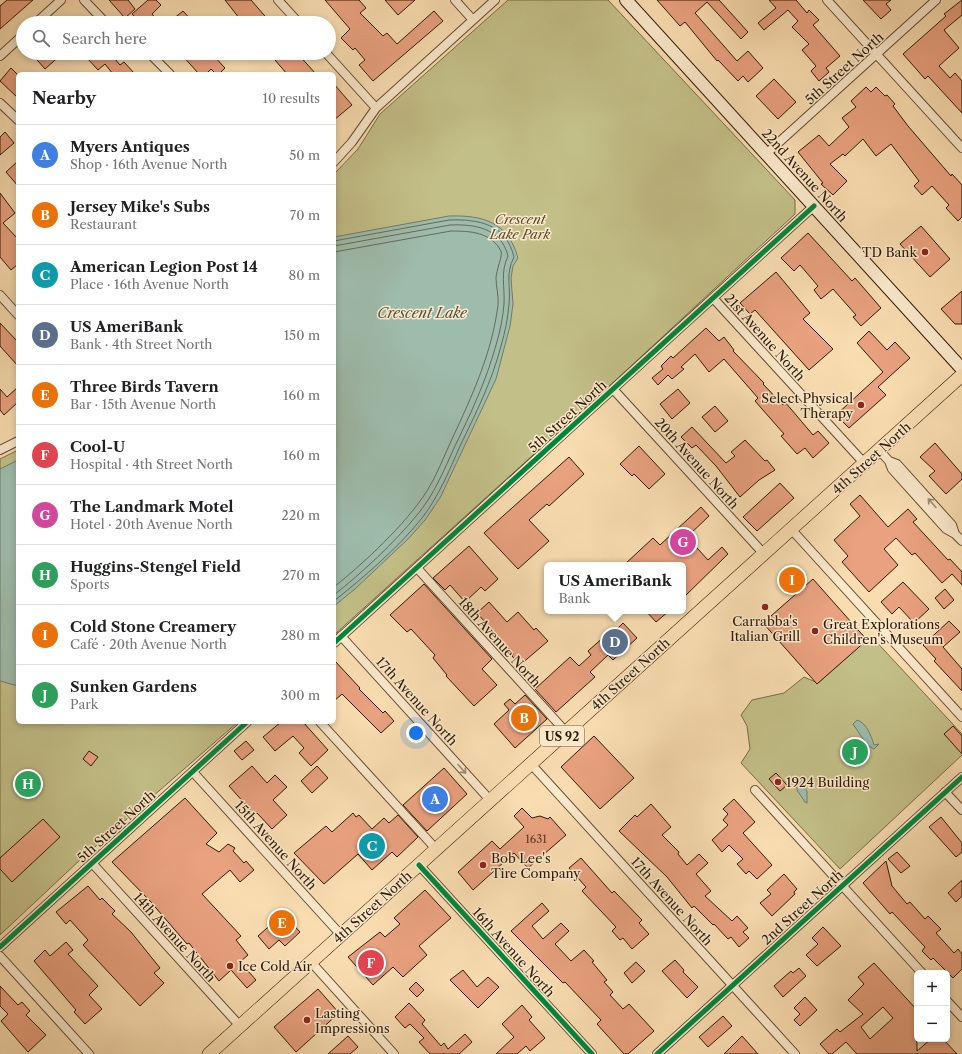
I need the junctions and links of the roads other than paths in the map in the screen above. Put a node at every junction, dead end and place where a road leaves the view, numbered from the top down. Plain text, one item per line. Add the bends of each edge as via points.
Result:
1 (61, 0) edge
2 (84, 0) edge
3 (278, 0) edge
4 (455, 0) edge
5 (495, 0) edge
6 (626, 0) edge
7 (827, 0) edge
8 (936, 0) edge
9 (44, 16) edge
10 (99, 16) edge
11 (293, 16) edge
12 (473, 20) junction
13 (16, 41) edge
14 (877, 55) junction
15 (0, 56) edge
16 (156, 60) edge
17 (332, 60) edge
18 (168, 72) edge
19 (0, 103) edge
20 (376, 108) junction
21 (16, 118) edge
22 (962, 148) edge
23 (766, 154) junction
24 (336, 160) edge
25 (814, 206) junction
26 (0, 295) edge
27 (713, 298) junction
28 (16, 313) edge
29 (962, 369) edge
30 (962, 375) edge
31 (613, 389) junction
32 (16, 442) edge
33 (0, 450) edge
34 (879, 450) junction
35 (864, 463) junction
36 (791, 530) junction
37 (962, 541) edge
38 (764, 554) junction
39 (416, 568) junction
40 (341, 636) junction
41 (336, 641) edge
42 (962, 718) edge
43 (245, 724) edge
44 (322, 724) edge
45 (566, 732) junction
46 (531, 764) junction
47 (193, 772) junction
48 (962, 776) edge
49 (755, 790) dead end
50 (945, 792) junction
51 (490, 800) junction
52 (962, 810) edge
53 (436, 849) junction
54 (92, 863) junction
55 (419, 865) junction
56 (842, 886) junction
57 (341, 935) junction
58 (0, 947) edge
59 (0, 956) edge
60 (311, 962) junction
61 (919, 970) edge
62 (733, 985) junction
63 (950, 1004) edge
64 (962, 1017) edge
65 (240, 1026) junction
66 (89, 1054) edge
67 (209, 1054) edge
68 (394, 1054) edge
69 (592, 1054) edge
70 (657, 1054) edge
71 (795, 1054) edge

1 - 9 street
2 - 10 street
3 - 11 street
4 - 12 street
5 - 12 street
6 - 23 main road, 22nd Avenue North
7 - 14 street
8 - 14 street, 5th Street North
12 - 20 street
13 - 15 street
14 - 22 street
14 - 23 street, 5th Street North
16 - 18 street
17 - 20 street
19 - 21 street
20 - 24 street
23 - 25 main road, 22nd Avenue North
25 - 27 street, 5th Street North
25 - 29 main road, 22nd Avenue North
26 - 28 street
27 - 31 street, 5th Street North
27 - 35 street, 21st Avenue North
30 - 34 main road, 4th Street North / US 92
31 - 38 street, 20th Avenue North
31 - 39 street, 5th Street North
32 - 33 street
34 - 35 main road, 4th Street North / US 92
34 - 37 street via 889,461 897,464 952,525 955,534
35 - 36 main road, 4th Street North / US 92
36 - 38 main road, 4th Street North / US 92
36 - 42 street
38 - 45 main road, 4th Street North / US 92
39 - 40 street, 5th Street North
39 - 45 street, 18th Avenue North
40 - 41 street, 5th Street North
40 -> 51 street, 17th Avenue North
43 - 47 street, 5th Street North
44 - 53 street
45 - 46 main road, 4th Street North / US 92
46 - 51 main road, 4th Street North / US 92
46 - 62 street, 17th Avenue North
47 - 54 street, 5th Street North
47 - 57 street, 15th Avenue North
48 - 50 street, 2nd Street North
49 - 56 street
50 - 52 street
50 - 56 street, 2nd Street North
51 - 53 main road, 4th Street North / US 92
53 - 55 main road, 4th Street North / US 92
54 - 58 street, 5th Street North
54 - 65 street, 14th Avenue North
55 - 57 main road, 4th Street North / US 92
55 - 69 street, 16th Avenue North
56 - 61 street
56 - 62 street, 2nd Street North
57 - 60 main road, 4th Street North / US 92
59 - 66 street
60 - 65 main road, 4th Street North / US 92
60 - 68 street
62 - 70 street, 2nd Street North
62 - 71 street, 17th Avenue North
63 - 64 street
65 - 67 main road, 4th Street North / US 92

